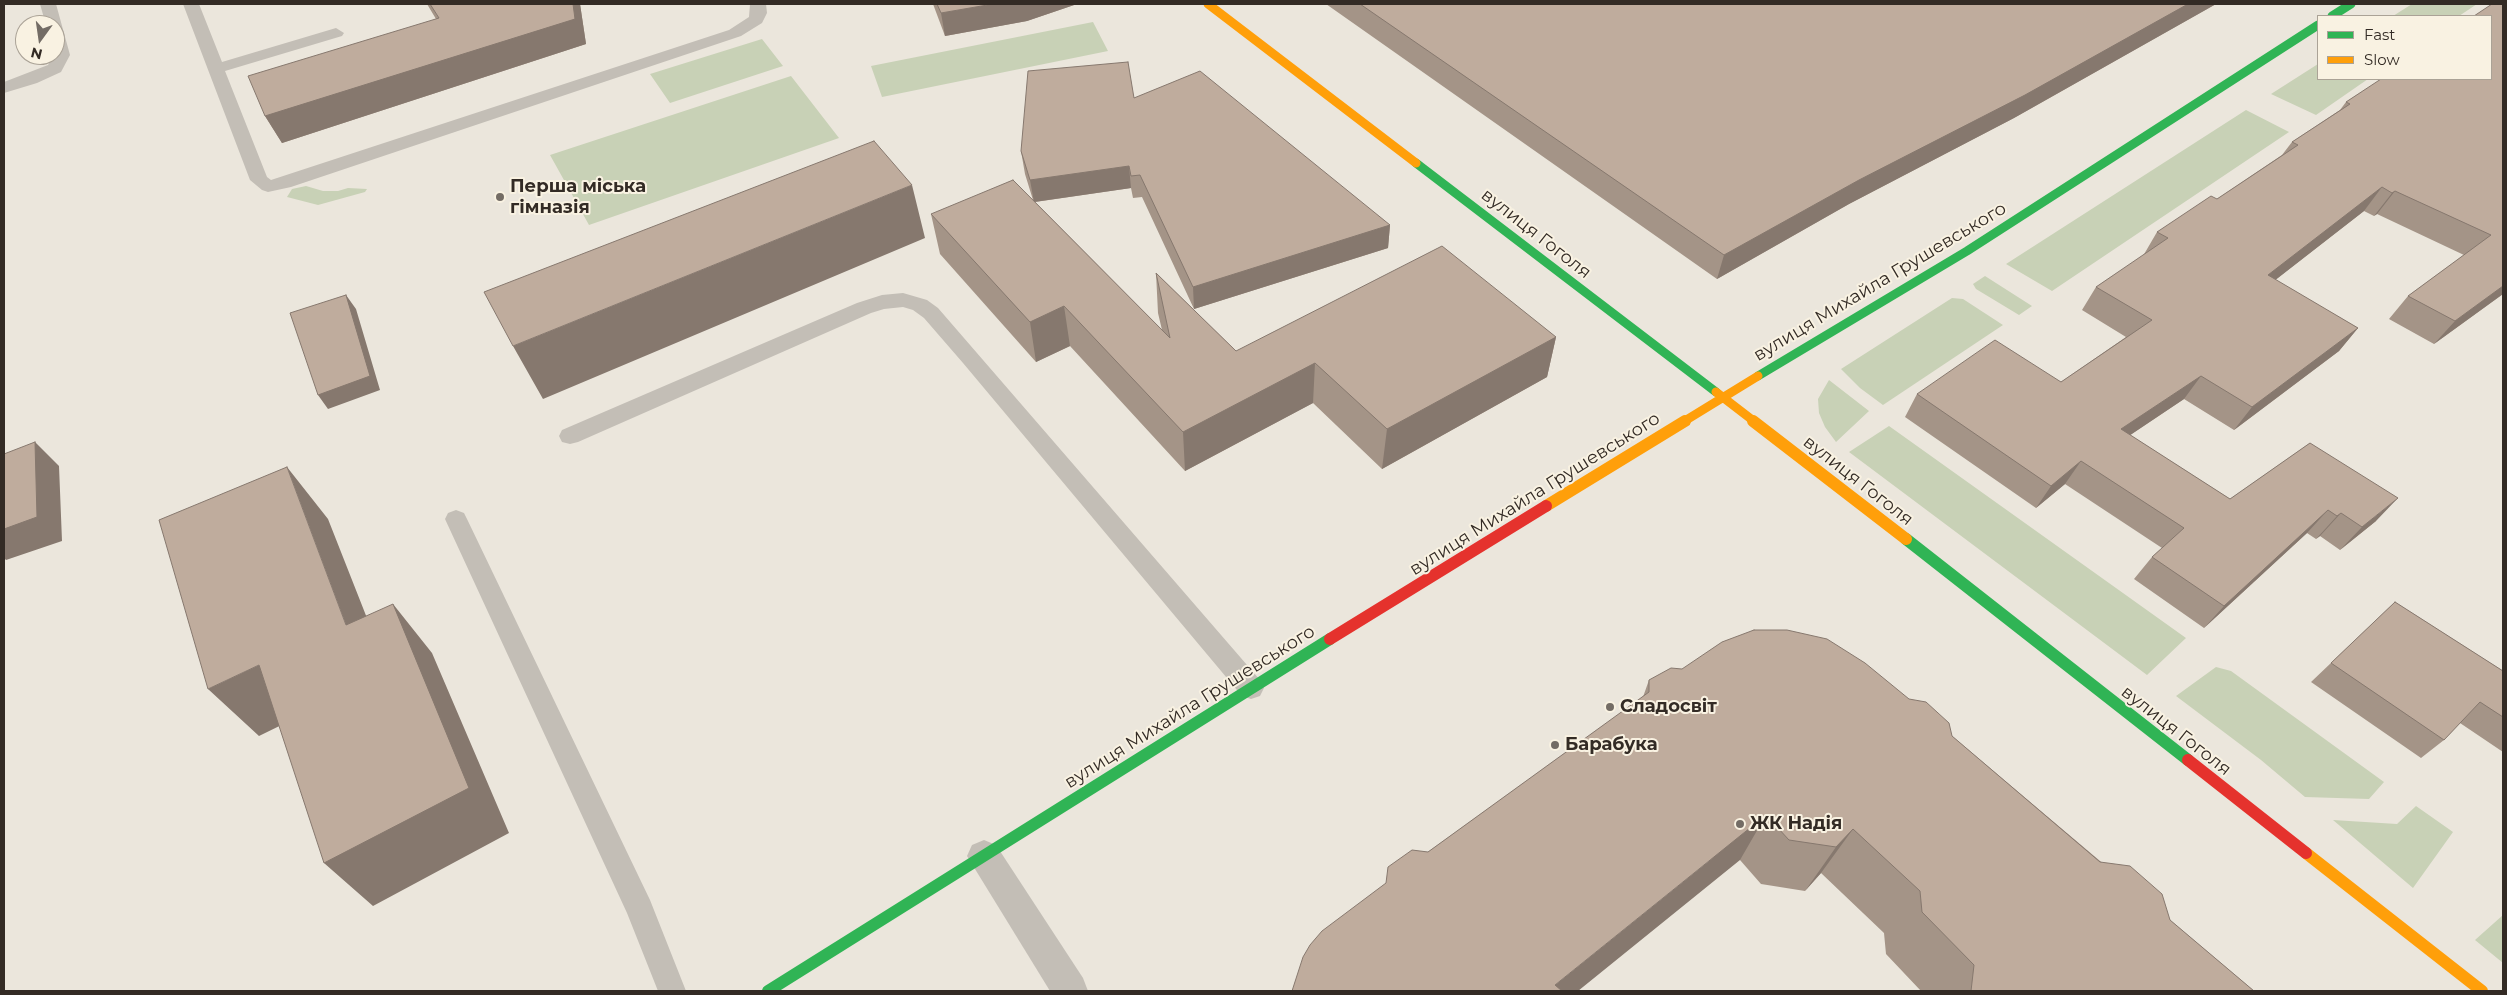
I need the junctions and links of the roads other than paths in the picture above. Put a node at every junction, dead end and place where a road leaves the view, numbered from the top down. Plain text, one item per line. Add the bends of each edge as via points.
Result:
1 (191, 4) edge
2 (758, 4) edge
3 (1208, 4) edge
4 (2351, 4) edge
5 (2334, 15) edge
6 (2317, 26) edge
7 (336, 33) dead end
8 (57, 65) edge
9 (216, 69) junction
10 (4, 88) edge
11 (1722, 399) junction
12 (570, 436) dead end
13 (456, 519) dead end
14 (1251, 688) junction
15 (984, 856) junction
16 (672, 991) edge
17 (768, 991) edge
18 (1070, 991) edge
19 (2482, 991) edge

1 - 9 lane
2 - 9 lane via 756,20 735,32 268,186 259,180
3 - 11 main road, вулиця Гоголя
4 - 5 main road
6 - 11 main road, вулиця Михайла Грушевського via 1967,251
7 - 9 lane
8 - 10 lane via 38,77
11 - 14 main road, вулиця Михайла Грушевського
11 - 19 main road, вулиця Гоголя
12 - 14 lane via 864,308 903,300 920,305 931,313 970,358
13 - 16 lane via 640,909
14 - 15 main road, вулиця Михайла Грушевського
15 - 17 main road, вулиця Михайла Грушевського
15 - 18 street

